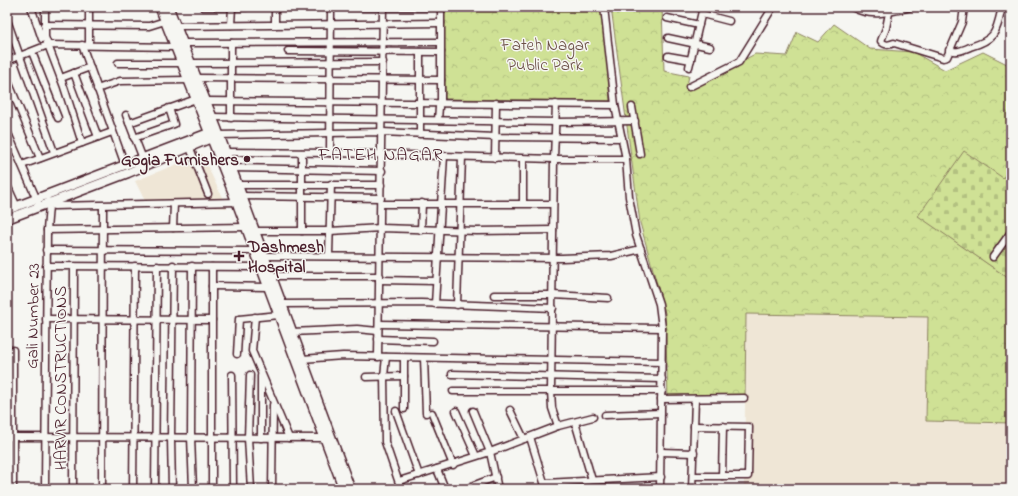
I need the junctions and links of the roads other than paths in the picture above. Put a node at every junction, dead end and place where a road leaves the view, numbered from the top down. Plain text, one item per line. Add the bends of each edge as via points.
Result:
1 (31, 7) edge
2 (45, 7) edge
3 (89, 7) edge
4 (160, 7) edge
5 (168, 7) edge
6 (203, 7) edge
7 (232, 7) edge
8 (246, 7) edge
9 (275, 7) edge
10 (331, 7) edge
11 (346, 7) edge
12 (383, 7) edge
13 (441, 7) edge
14 (604, 7) edge
15 (773, 7) edge
16 (852, 7) edge
17 (911, 7) edge
18 (964, 7) edge
19 (1002, 7) edge
20 (703, 10) edge
21 (889, 13) junction
22 (667, 18) dead end
23 (165, 21) junction
24 (729, 21) dead end
25 (8, 23) edge
26 (383, 23) junction
27 (441, 23) junction
28 (330, 24) junction
29 (44, 25) junction
30 (231, 25) junction
31 (275, 25) junction
32 (699, 25) junction
33 (89, 26) junction
34 (175, 26) junction
35 (668, 38) dead end
36 (330, 41) junction
37 (383, 41) junction
38 (440, 42) junction
39 (231, 43) junction
40 (695, 44) junction
41 (48, 45) junction
42 (85, 45) junction
43 (178, 45) junction
44 (710, 47) dead end
45 (288, 50) dead end
46 (949, 50) junction
47 (32, 52) junction
48 (330, 52) junction
49 (383, 52) junction
50 (420, 52) junction
51 (440, 52) junction
52 (20, 56) junction
53 (668, 56) dead end
54 (691, 60) junction
55 (7, 61) edge
56 (330, 62) junction
57 (382, 62) junction
58 (118, 63) dead end
59 (186, 63) junction
60 (231, 63) junction
61 (90, 68) junction
62 (689, 68) dead end
63 (74, 74) junction
64 (61, 78) junction
65 (192, 79) junction
66 (231, 79) junction
67 (329, 80) junction
68 (382, 80) junction
69 (420, 80) junction
70 (441, 80) junction
71 (8, 81) dead end
72 (689, 87) dead end
73 (97, 89) junction
74 (201, 100) junction
75 (231, 101) junction
76 (329, 102) junction
77 (382, 102) junction
78 (420, 102) junction
79 (496, 103) junction
80 (556, 104) junction
81 (440, 105) junction
82 (615, 105) junction
83 (632, 107) dead end
84 (169, 108) junction
85 (126, 115) dead end
86 (212, 117) junction
87 (58, 118) dead end
88 (231, 118) junction
89 (329, 118) junction
90 (382, 119) junction
91 (420, 120) junction
92 (438, 120) junction
93 (496, 121) junction
94 (635, 121) junction
95 (556, 122) junction
96 (619, 122) junction
97 (129, 123) junction
98 (7, 132) edge
99 (112, 132) junction
100 (382, 132) junction
101 (330, 133) junction
102 (214, 134) junction
103 (420, 134) junction
104 (98, 137) junction
105 (496, 137) junction
106 (134, 138) junction
107 (555, 138) junction
108 (622, 138) junction
109 (82, 143) junction
110 (190, 148) junction
111 (54, 152) junction
112 (225, 152) junction
113 (302, 153) junction
114 (330, 153) junction
115 (382, 154) junction
116 (640, 154) dead end
117 (444, 156) junction
118 (462, 157) junction
119 (40, 158) junction
120 (495, 158) junction
121 (143, 159) junction
122 (523, 159) junction
123 (554, 159) junction
124 (626, 159) junction
125 (22, 164) junction
126 (125, 165) junction
127 (231, 168) junction
128 (302, 170) junction
129 (382, 171) junction
130 (331, 184) junction
131 (7, 185) edge
132 (238, 185) junction
133 (302, 185) junction
134 (381, 185) junction
135 (208, 194) dead end
136 (302, 197) junction
137 (331, 198) junction
138 (239, 199) junction
139 (381, 201) junction
140 (49, 202) junction
141 (38, 203) junction
142 (422, 203) junction
143 (442, 203) junction
144 (460, 203) junction
145 (523, 203) junction
146 (174, 204) junction
147 (553, 204) junction
148 (103, 206) junction
149 (17, 207) junction
150 (7, 210) edge
151 (7, 219) edge
152 (246, 227) junction
153 (173, 228) junction
154 (381, 228) junction
155 (103, 229) junction
156 (46, 230) junction
157 (421, 230) junction
158 (459, 230) junction
159 (553, 230) junction
160 (255, 231) junction
161 (302, 231) junction
162 (330, 231) junction
163 (439, 231) junction
164 (1011, 232) edge
165 (641, 249) junction
166 (46, 250) junction
167 (102, 250) junction
168 (255, 251) junction
169 (329, 255) junction
170 (378, 255) junction
171 (264, 256) junction
172 (437, 256) junction
173 (458, 256) junction
174 (993, 257) dead end
175 (553, 258) junction
176 (173, 265) junction
177 (46, 266) junction
178 (135, 266) junction
179 (157, 266) junction
180 (192, 266) junction
181 (74, 267) junction
182 (103, 267) junction
183 (212, 267) junction
184 (261, 267) junction
185 (272, 276) junction
186 (380, 278) junction
187 (436, 281) junction
188 (212, 286) junction
189 (268, 287) junction
190 (494, 295) dead end
191 (553, 295) junction
192 (608, 298) dead end
193 (282, 304) junction
194 (379, 304) junction
195 (435, 304) junction
196 (457, 305) junction
197 (553, 308) junction
198 (279, 315) junction
199 (255, 317) junction
200 (46, 319) junction
201 (104, 319) junction
202 (192, 319) junction
203 (74, 320) junction
204 (135, 320) junction
205 (156, 320) junction
206 (173, 320) junction
207 (212, 320) junction
208 (378, 324) junction
209 (552, 326) junction
210 (662, 328) junction
211 (378, 331) junction
212 (292, 332) junction
213 (378, 339) junction
214 (433, 341) dead end
215 (10, 350) edge
216 (237, 354) dead end
217 (378, 357) junction
218 (386, 357) junction
219 (404, 358) junction
220 (424, 358) junction
221 (302, 359) junction
222 (551, 360) junction
223 (662, 362) junction
224 (261, 373) junction
225 (250, 374) dead end
226 (452, 374) dead end
227 (232, 375) dead end
228 (384, 376) junction
229 (404, 376) junction
230 (551, 376) junction
231 (366, 377) dead end
232 (662, 378) junction
233 (551, 390) junction
234 (453, 391) dead end
235 (662, 391) junction
236 (744, 398) dead end
237 (662, 399) junction
238 (695, 399) junction
239 (273, 400) junction
240 (404, 409) dead end
241 (510, 410) dead end
242 (396, 411) dead end
243 (456, 411) dead end
244 (473, 411) dead end
245 (661, 412) junction
246 (605, 416) dead end
247 (593, 417) dead end
248 (575, 422) junction
249 (558, 426) junction
250 (694, 426) junction
251 (723, 426) junction
252 (10, 438) edge
253 (44, 438) junction
254 (74, 438) junction
255 (102, 438) junction
256 (134, 438) junction
257 (155, 438) junction
258 (171, 438) junction
259 (191, 438) junction
260 (212, 438) junction
261 (233, 438) junction
262 (248, 438) junction
263 (261, 438) junction
264 (274, 438) junction
265 (289, 438) junction
266 (325, 438) junction
267 (527, 438) junction
268 (490, 452) junction
269 (661, 452) junction
270 (694, 453) junction
271 (476, 456) junction
272 (453, 464) junction
273 (437, 469) junction
274 (418, 475) junction
275 (693, 476) junction
276 (722, 476) junction
277 (496, 477) junction
278 (661, 477) junction
279 (592, 480) junction
280 (399, 481) junction
281 (545, 486) edge
282 (13, 489) edge
283 (45, 489) edge
284 (73, 489) edge
285 (102, 489) edge
286 (133, 489) edge
287 (155, 489) edge
288 (172, 489) edge
289 (193, 489) edge
290 (212, 489) edge
291 (233, 489) edge
292 (251, 489) edge
293 (272, 489) edge
294 (344, 489) edge
295 (350, 489) edge
296 (401, 489) edge
297 (444, 489) edge
298 (473, 489) edge
299 (498, 489) edge
300 (660, 489) edge
301 (692, 489) edge

1 - 41 street via 43,42
2 - 29 street
3 - 33 street
4 - 23 main road
5 - 34 main road
6 - 7 street
7 - 8 street
7 - 30 street
9 - 31 street
10 - 28 street
11 - 12 street
12 - 13 street
12 - 26 street
13 - 27 street
14 - 82 street
15 - 72 street via 739,62
16 - 21 street via 864,12
17 - 21 street
18 - 46 street via 962,22
19 - 46 street via 996,29 990,39 959,51
20 - 24 street
20 - 32 street
21 - 46 street via 881,41 883,44 894,43 943,58 947,57
22 - 32 street
23 - 33 street via 149,26
23 - 43 main road
25 - 52 street
26 - 27 street
26 - 28 street
26 - 37 street
27 - 38 street
28 - 31 street
28 - 36 street
29 - 33 street
29 - 41 street
30 - 31 street
30 - 34 street
32 - 40 street
33 - 42 street
34 - 43 main road
35 - 40 street
36 - 37 street
36 - 39 street
36 - 48 street
37 - 38 street
37 - 49 street
38 - 51 street
39 - 43 street
39 - 60 street
40 - 44 street
40 - 54 street
41 - 42 street
41 - 47 street
41 - 64 street
42 - 43 street
42 - 61 street
43 - 59 main road
45 - 48 street
47 - 52 street
47 - 87 street
48 - 49 street
48 - 56 street
49 - 50 street
49 - 57 street
50 - 51 street
50 - 69 street
51 - 70 street
52 - 55 street
52 - 111 street
53 - 54 street
54 - 62 street
56 - 57 street
56 - 60 street
56 - 67 street
57 - 68 street
58 - 59 street
59 - 60 street
59 - 65 main road
60 - 66 street
61 - 63 street
61 - 73 street
63 - 64 street
63 - 104 street
64 - 109 street
65 - 66 street
65 - 73 street via 120,81
65 - 74 main road
66 - 67 street
66 - 75 street
67 - 68 street
67 - 76 street
68 - 69 street
68 - 77 street
69 - 70 street
69 - 78 street
70 - 81 street
71 - 119 street
73 - 99 street
74 - 75 street
74 - 84 street
74 - 86 main road
74 - 102 main road
75 - 76 street
75 - 88 street
76 - 77 street
76 - 89 street
77 - 78 street
77 - 90 street
78 - 81 street
78 - 91 street
79 - 80 street
79 - 81 street
79 - 93 street
80 - 82 street
80 - 95 street
81 - 92 street
82 - 96 street
83 - 94 street
84 - 97 street
84 - 106 street via 174,124
85 - 97 street
86 - 88 street
86 - 102 main road
88 - 89 street
89 - 90 street
89 - 101 street
90 - 91 street
90 - 100 street
91 - 92 street
91 - 103 street
92 - 93 street
93 - 95 street
93 - 105 street
94 - 96 street
94 - 116 street
95 - 96 street
95 - 107 street
96 - 108 street
97 - 106 street
98 - 125 street
99 - 104 street
99 - 126 street
100 - 101 street
100 - 103 street
100 - 115 street
101 - 102 street
101 - 114 street
102 - 110 street
102 - 112 main road
102 - 121 street
102 - 138 main road
103 - 105 street
104 - 109 street
105 - 107 street
105 - 120 street
106 - 121 street
107 - 108 street
107 - 123 street
108 - 124 street
109 - 111 street
110 - 135 street
110 - 140 street
111 - 119 street
112 - 113 street
112 - 127 main road
113 - 114 street
113 - 128 street
114 - 115 street
115 - 117 street
115 - 129 street
117 - 118 street
117 - 143 street
118 - 120 street
118 - 144 street
119 - 125 street
120 - 122 street
121 - 126 street
122 - 123 street
122 - 145 street
123 - 124 street
123 - 147 street
124 - 165 street via 629,197
125 - 141 street
126 - 140 street
127 - 128 street
127 - 132 main road
128 - 129 street
128 - 133 street
129 - 134 street
130 - 133 street
130 - 134 street
130 - 137 street
131 - 149 street
132 - 133 street
132 - 138 main road
133 - 136 street
134 - 139 street
136 - 137 street
136 - 138 street
136 - 161 street
137 - 139 street
137 - 162 street
138 - 146 street
138 - 152 main road
138 - 160 main road
139 - 142 street
139 - 154 street
140 - 141 street
140 - 148 street
140 - 156 street, Gali Number 23
141 - 149 street
141 - 151 street
142 - 143 street
142 - 157 street
143 - 144 street
143 - 163 street
144 - 145 street
144 - 158 street
145 - 147 street
146 - 148 street
146 - 153 street
147 - 159 street
148 - 155 street
149 - 150 street
152 - 153 street
152 - 168 main road
153 - 155 street
154 - 157 street
154 - 162 street
154 - 170 street
155 - 156 street
155 - 167 street
156 - 166 street, Gali Number 23
157 - 163 street
158 - 159 street
158 - 163 street
158 - 173 street
159 - 175 street
160 - 161 street
160 - 171 main road
161 - 162 street
162 - 169 street
163 - 172 street
164 - 174 street
165 - 175 street via 610,256
165 - 210 street via 659,304
166 - 167 street
166 - 177 street, Gali Number 23
167 - 168 street
167 - 182 street
168 - 184 main road
169 - 170 street
169 - 171 street
170 - 172 street
170 - 186 street
171 - 185 main road
172 - 173 street
172 - 187 street
173 - 175 street
173 - 196 street
175 - 191 street
176 - 179 street
176 - 180 street
176 - 206 street
177 - 181 street
177 - 200 street, Gali Number 23
178 - 179 street
178 - 182 street
178 - 204 street
179 - 205 street
180 - 183 street
180 - 202 street
181 - 182 street
181 - 203 street, HARVIR CONSTRUCTIONS
182 - 201 street
183 - 184 street
183 - 188 street
184 - 189 main road
185 - 186 street
185 - 193 main road
186 - 187 street
186 - 194 street
187 - 195 street
188 - 189 street
188 - 207 street
189 - 198 main road
190 - 191 street
191 - 192 street
191 - 197 street
193 - 194 street
193 - 212 main road
194 - 195 street
194 - 208 street
195 - 196 street
196 - 197 street
197 - 209 street
198 - 199 street
198 - 266 main road
199 - 216 street via 239,319
199 - 224 street via 252,351
200 - 203 street
200 - 253 street, Gali Number 23
201 - 203 street
201 - 204 street
201 - 255 street
202 - 206 street
202 - 207 street
202 - 259 street
203 - 254 street, HARVIR CONSTRUCTIONS
204 - 205 street
204 - 256 street
205 - 206 street
205 - 257 street
206 - 258 street
207 - 260 street
208 - 209 street
208 - 211 street
209 - 210 street
209 - 222 street
210 - 223 street
211 - 212 street via 357,329
211 - 213 street
212 - 221 main road
213 - 214 street
213 - 217 street
215 - 252 street
217 - 218 street
217 - 221 street
218 - 219 street
218 - 228 street
219 - 220 street
219 - 229 street
220 - 222 street
220 - 272 street via 429,413
221 - 295 main road
222 - 223 street
222 - 230 street
223 - 232 street
224 - 239 street
224 - 263 street
225 - 262 street
226 - 230 street
227 - 261 street
228 - 229 street
228 - 231 street
228 - 280 street via 385,442
229 - 240 street
230 - 232 street
230 - 233 street
232 - 235 street
233 - 234 street
233 - 235 street
233 - 249 street via 552,408
235 - 237 street
236 - 238 street
237 - 238 street
237 - 245 street
238 - 250 street
239 - 264 street
239 - 265 street
241 - 267 street
242 - 274 street
243 - 271 street
244 - 268 street
245 - 246 street
245 - 269 street
247 - 248 street
248 - 249 street
248 - 279 street
249 - 267 street
250 - 251 street
250 - 270 street
251 - 276 street
251 - 276 street via 749,427 748,476
252 - 253 street
252 - 282 street
253 - 254 street
253 - 283 street, Gali Number 23
254 - 255 street
254 - 284 street, HARVIR CONSTRUCTIONS
255 - 256 street
255 - 285 street
256 - 257 street
256 - 286 street
257 - 258 street
257 - 287 street
258 - 259 street
258 - 288 street
259 - 260 street
259 - 289 street
260 - 261 street
260 - 290 street
261 - 262 street
261 - 291 street
262 - 263 street
262 - 292 street
263 - 264 street
264 - 265 street
264 - 293 street
265 - 266 street
266 - 294 main road
267 - 268 street
267 - 281 street
268 - 271 street
268 - 277 street
269 - 270 street
269 - 278 street
270 - 275 street
271 - 272 street
272 - 273 street
273 - 274 street
273 - 297 street
274 - 280 street
275 - 276 street
275 - 301 street
277 - 298 street via 472,486
277 - 299 street
278 - 279 street
278 - 300 street
279 - 281 street
280 - 296 street

